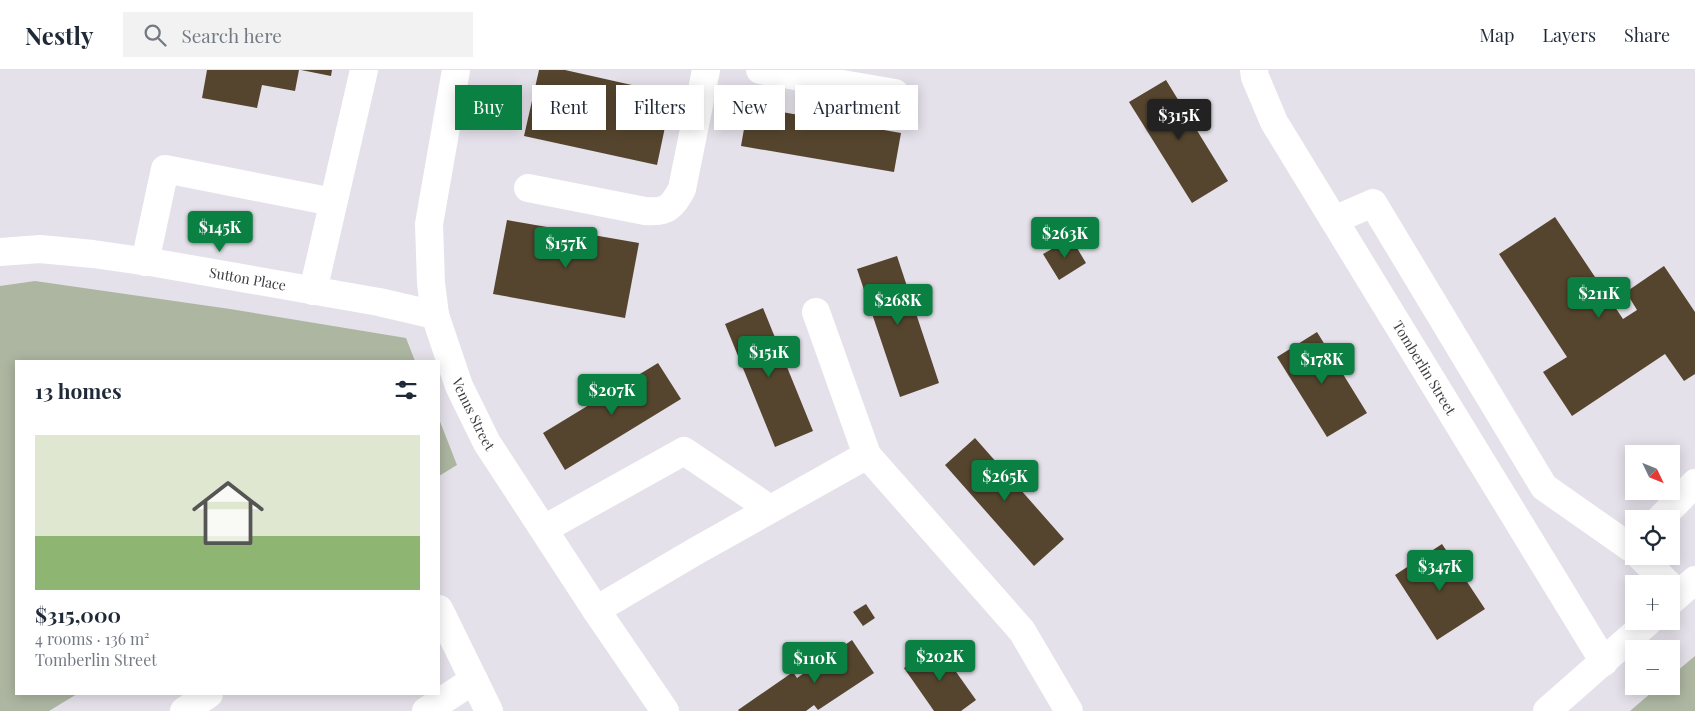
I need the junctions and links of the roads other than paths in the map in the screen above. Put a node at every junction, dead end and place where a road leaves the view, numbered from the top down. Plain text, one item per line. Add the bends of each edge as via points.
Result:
1 (364, 70) edge
2 (456, 70) edge
3 (706, 70) edge
4 (764, 70) edge
5 (1254, 70) edge
6 (849, 85) edge
7 (528, 188) dead end
8 (334, 202) junction
9 (1334, 220) junction
10 (0, 252) edge
11 (146, 262) junction
12 (313, 291) junction
13 (816, 312) dead end
14 (435, 315) junction
15 (867, 455) junction
16 (1695, 483) edge
17 (770, 510) junction
18 (1669, 510) edge
19 (544, 529) junction
20 (1625, 543) edge
21 (1651, 565) edge
22 (1662, 575) edge
23 (596, 610) junction
24 (440, 611) edge
25 (1639, 630) edge
26 (1604, 662) junction
27 (474, 680) junction
28 (208, 695) edge
29 (184, 711) edge
30 (426, 711) edge
31 (489, 711) edge
32 (665, 711) edge
33 (1070, 711) edge
34 (1547, 711) edge

1 - 8 street
2 - 14 street, Venus Street via 429,224
3 - 7 street via 682,189 675,203 662,212
4 - 6 street
5 - 9 street, Tomberlin Street via 1254,77 1274,122
8 - 11 street via 165,169
8 - 12 street
9 - 20 street via 1373,203 1544,487
9 - 26 street, Tomberlin Street
10 - 11 street, Sutton Place via 40,249
11 - 12 street, Sutton Place
12 - 14 street, Sutton Place
13 - 15 street
14 - 19 street, Venus Street via 459,386 487,443
15 - 17 street
15 - 33 street via 1022,631
16 - 18 street
17 - 19 street via 684,451
17 - 23 street
19 - 23 street, Venus Street
21 - 22 street
23 - 32 street, Venus Street
24 - 27 street
25 - 26 street
26 - 34 street
27 - 30 street
27 - 31 street
28 - 29 street

